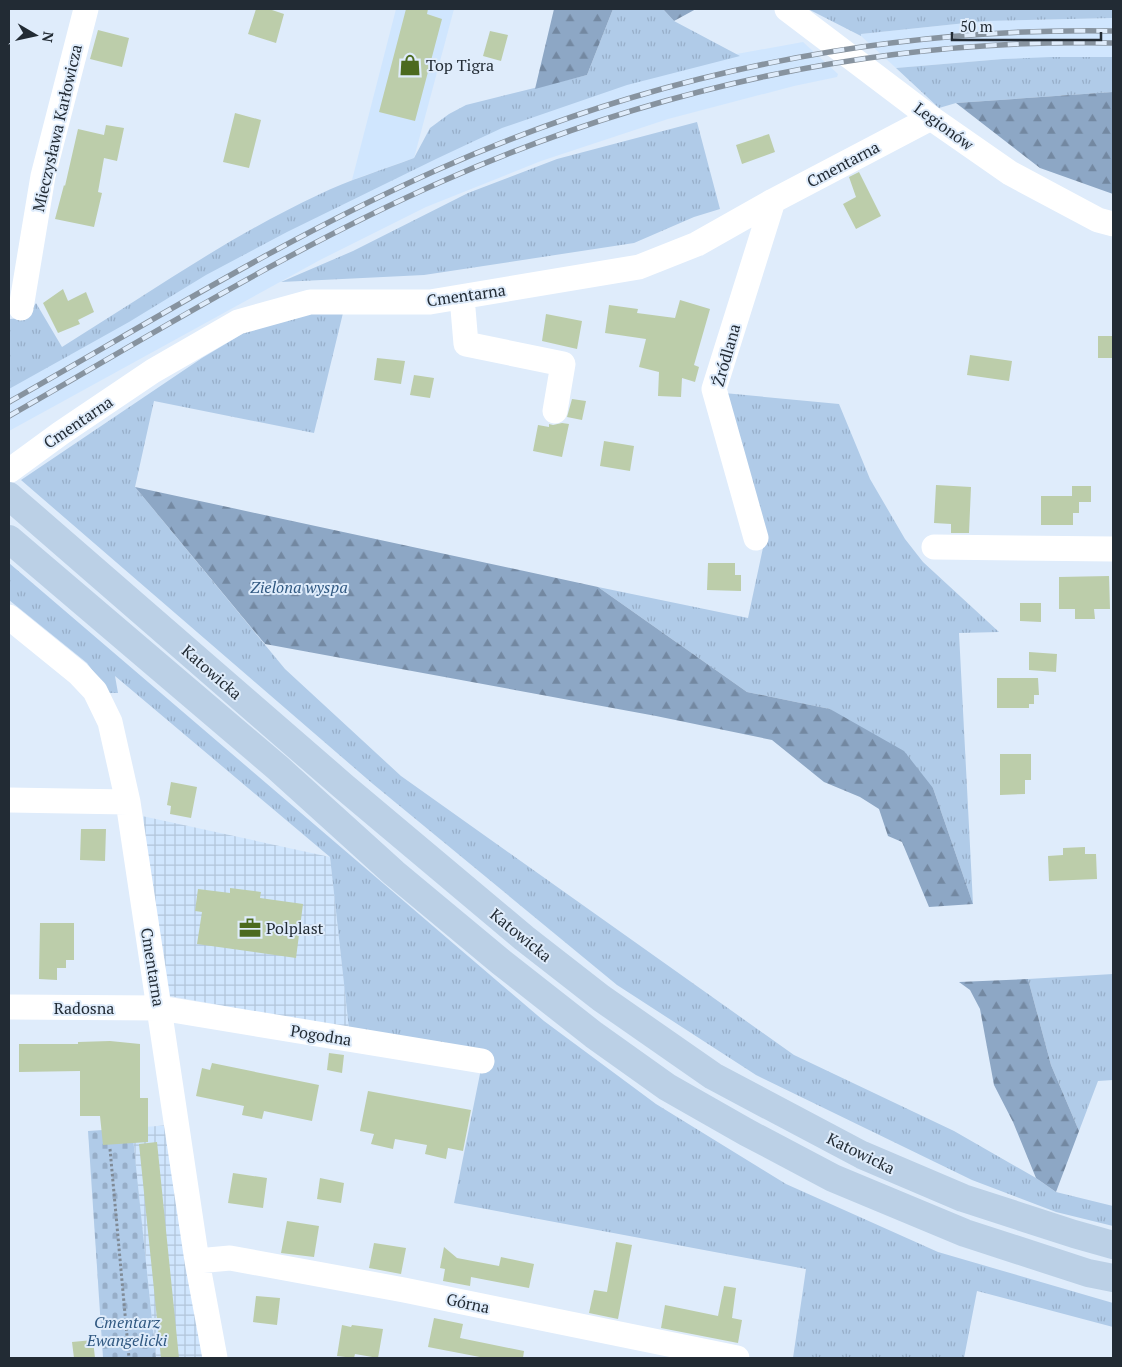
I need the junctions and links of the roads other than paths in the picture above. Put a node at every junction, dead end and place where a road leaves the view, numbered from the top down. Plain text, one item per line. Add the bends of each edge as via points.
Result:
1 (86, 9) edge
2 (787, 9) edge
3 (931, 118) junction
4 (774, 201) junction
5 (1113, 224) edge
6 (462, 297) junction
7 (21, 308) dead end
8 (555, 410) dead end
9 (9, 471) edge
10 (9, 496) edge
11 (756, 538) dead end
12 (9, 539) edge
13 (934, 547) dead end
14 (1113, 549) edge
15 (9, 617) edge
16 (9, 800) edge
17 (128, 802) junction
18 (9, 1007) edge
19 (160, 1008) junction
20 (482, 1061) dead end
21 (1113, 1245) edge
22 (197, 1260) junction
23 (1113, 1278) edge
24 (215, 1358) edge
25 (737, 1358) edge

1 - 7 street, Mieczysława Karłowicza via 42,176
2 - 3 street, Legionów
3 - 4 street, Cmentarna
3 - 5 street, Legionów via 1010,174 1098,220
4 - 6 street, Cmentarna via 697,244 639,267
4 - 11 street, Źródlana via 714,389
6 - 8 street via 466,344 563,364
6 - 9 street, Cmentarna via 430,302 310,302 238,322 153,372
10 - 21 main road, Katowicka via 524,938 601,998 713,1076 862,1156 963,1198
12 - 23 main road, Katowicka via 278,768 394,873 594,1035 667,1087 833,1178 965,1233
13 - 14 street
15 - 17 street, Cmentarna via 95,690 110,722
16 - 17 street
17 - 19 street, Cmentarna
18 - 19 street, Radosna
19 - 20 street, Pogodna
19 - 22 street, Cmentarna
22 - 24 street, Cmentarna
22 - 25 street, Górna via 230,1258

